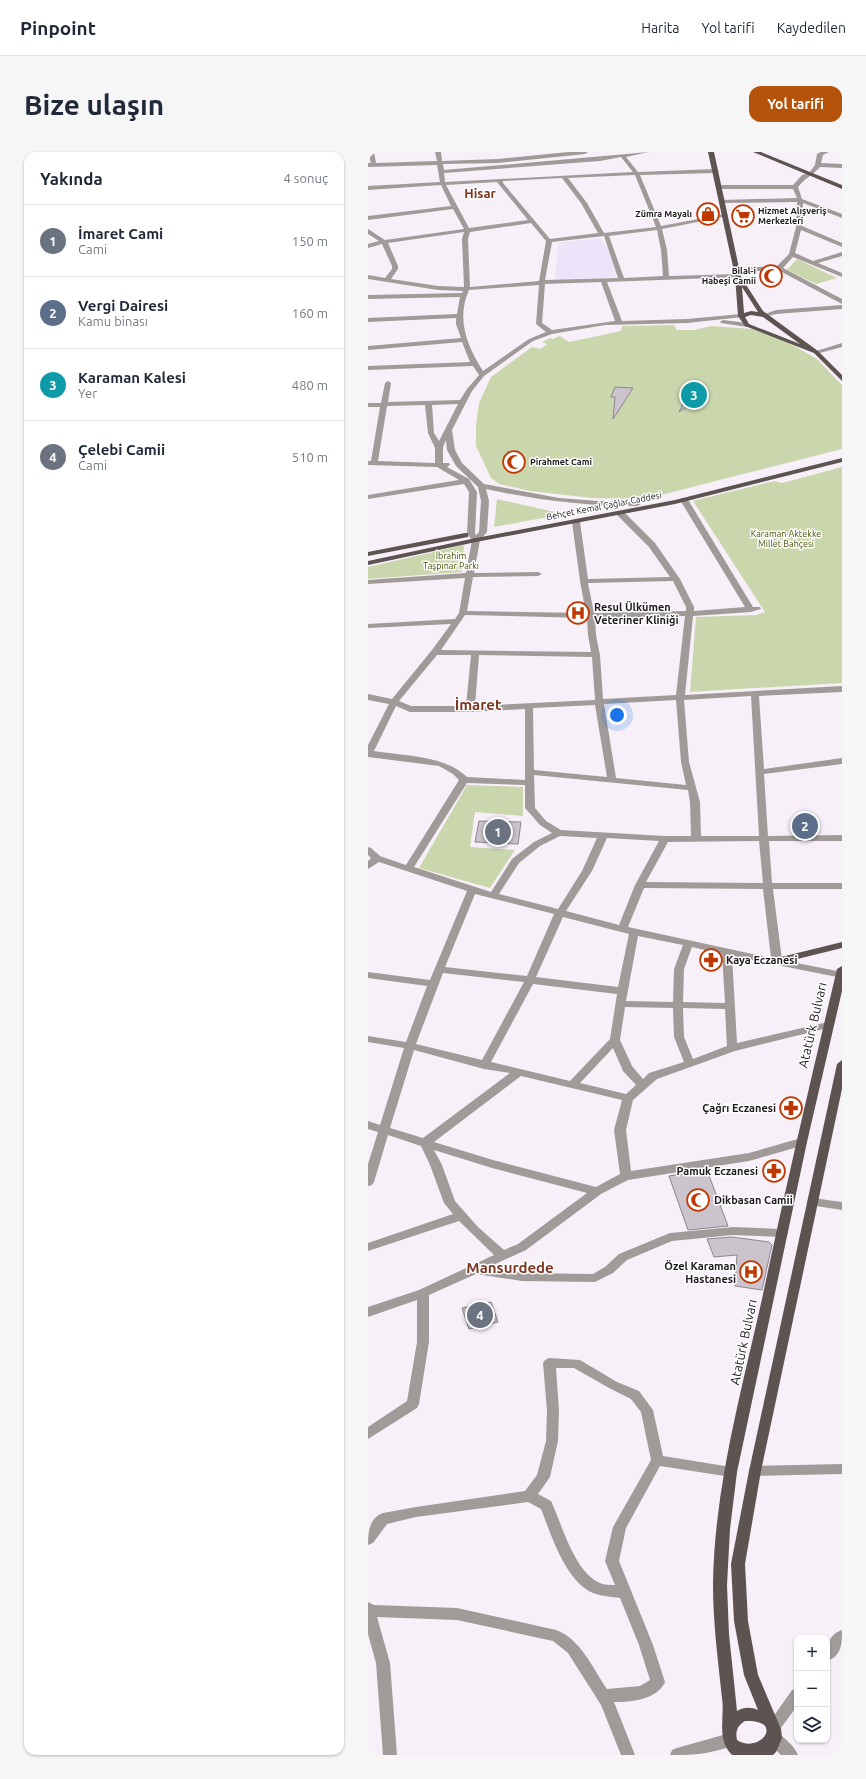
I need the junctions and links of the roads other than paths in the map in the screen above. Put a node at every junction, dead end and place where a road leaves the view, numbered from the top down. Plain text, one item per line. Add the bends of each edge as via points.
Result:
1 (371, 152) edge
2 (438, 152) edge
3 (572, 152) edge
4 (585, 152) edge
5 (646, 152) edge
6 (711, 152) edge
7 (748, 152) edge
8 (826, 152) edge
9 (758, 153) edge
10 (818, 153) edge
11 (717, 155) dead end
12 (623, 156) junction
13 (441, 164) junction
14 (371, 165) edge
15 (818, 165) junction
16 (842, 166) edge
17 (716, 171) junction
18 (442, 172) junction
19 (637, 174) junction
20 (810, 174) junction
21 (564, 176) junction
22 (500, 180) junction
23 (443, 184) junction
24 (719, 187) junction
25 (795, 187) junction
26 (842, 187) edge
27 (368, 188) edge
28 (800, 200) junction
29 (722, 201) junction
30 (455, 207) junction
31 (725, 216) junction
32 (842, 216) edge
33 (368, 218) edge
34 (531, 221) junction
35 (799, 227) junction
36 (660, 228) junction
37 (466, 230) junction
38 (368, 231) edge
39 (604, 234) junction
40 (549, 241) junction
41 (384, 242) junction
42 (842, 245) edge
43 (368, 246) edge
44 (792, 254) junction
45 (842, 254) edge
46 (814, 262) junction
47 (779, 268) junction
48 (737, 273) junction
49 (842, 275) edge
50 (368, 277) edge
51 (621, 279) junction
52 (666, 279) junction
53 (387, 280) junction
54 (603, 280) junction
55 (542, 282) junction
56 (466, 288) junction
57 (463, 295) junction
58 (368, 297) edge
59 (842, 302) edge
60 (842, 307) edge
61 (765, 315) junction
62 (459, 316) junction
63 (741, 316) junction
64 (368, 320) edge
65 (772, 320) junction
66 (687, 321) junction
67 (619, 322) junction
68 (747, 325) junction
69 (551, 332) junction
70 (464, 340) junction
71 (842, 345) edge
72 (368, 348) edge
73 (816, 352) junction
74 (474, 364) junction
75 (368, 368) edge
76 (482, 375) junction
77 (842, 379) edge
78 (388, 383) dead end
79 (462, 402) junction
80 (428, 403) junction
81 (368, 404) edge
82 (384, 404) junction
83 (448, 428) junction
84 (439, 448) junction
85 (842, 454) edge
86 (842, 460) edge
87 (371, 463) edge
88 (459, 464) junction
89 (439, 465) junction
90 (466, 482) junction
91 (482, 486) junction
92 (368, 497) edge
93 (684, 500) junction
94 (637, 504) junction
95 (620, 513) junction
96 (576, 522) junction
97 (483, 532) junction
98 (474, 537) junction
99 (368, 554) edge
100 (368, 563) edge
101 (538, 574) dead end
102 (469, 575) junction
103 (676, 579) junction
104 (584, 581) junction
105 (368, 582) edge
106 (462, 613) junction
107 (688, 614) junction
108 (591, 616) junction
109 (458, 621) junction
110 (368, 626) edge
111 (434, 652) junction
112 (476, 653) junction
113 (596, 655) junction
114 (842, 688) edge
115 (755, 694) junction
116 (368, 697) edge
117 (680, 698) junction
118 (394, 702) junction
119 (599, 702) junction
120 (529, 706) junction
121 (470, 709) junction
122 (368, 753) edge
123 (842, 761) edge
124 (531, 772) junction
125 (760, 772) junction
126 (612, 779) junction
127 (464, 780) junction
128 (530, 783) junction
129 (691, 788) junction
130 (559, 833) junction
131 (603, 836) junction
132 (696, 838) junction
133 (764, 838) junction
134 (842, 838) edge
135 (665, 839) junction
136 (368, 850) edge
137 (378, 858) junction
138 (368, 866) edge
139 (409, 868) junction
140 (640, 885) junction
141 (768, 886) junction
142 (842, 886) edge
143 (472, 890) junction
144 (494, 895) junction
145 (560, 913) junction
146 (622, 929) junction
147 (634, 932) junction
148 (689, 943) junction
149 (842, 945) edge
150 (727, 951) junction
151 (777, 961) junction
152 (439, 969) junction
153 (841, 973) edge
154 (368, 975) edge
155 (530, 980) junction
156 (433, 984) junction
157 (622, 991) junction
158 (621, 1004) junction
159 (678, 1006) junction
160 (730, 1006) junction
161 (828, 1025) junction
162 (368, 1039) edge
163 (616, 1040) junction
164 (410, 1046) junction
165 (732, 1048) junction
166 (690, 1064) junction
167 (842, 1064) edge
168 (484, 1065) junction
169 (519, 1072) junction
170 (572, 1085) junction
171 (643, 1085) junction
172 (628, 1098) junction
173 (368, 1126) edge
174 (383, 1130) junction
175 (800, 1142) junction
176 (425, 1143) junction
177 (372, 1160) edge
178 (626, 1176) junction
179 (368, 1182) edge
180 (597, 1191) junction
181 (812, 1202) junction
182 (842, 1206) edge
183 (461, 1216) junction
184 (782, 1234) junction
185 (368, 1247) edge
186 (503, 1256) junction
187 (474, 1269) junction
188 (423, 1293) junction
189 (368, 1312) edge
190 (368, 1434) edge
191 (657, 1460) junction
192 (842, 1469) edge
193 (755, 1471) junction
194 (731, 1472) junction
195 (529, 1496) junction
196 (368, 1540) edge
197 (625, 1593) junction
198 (368, 1610) edge
199 (842, 1636) edge
200 (830, 1651) edge
201 (604, 1696) junction
202 (794, 1700) edge
203 (774, 1733) junction
204 (730, 1734) junction
205 (390, 1755) edge
206 (628, 1755) edge
207 (677, 1755) edge
208 (734, 1755) edge
209 (748, 1755) edge
210 (758, 1755) edge
211 (775, 1755) edge
212 (791, 1755) edge

1 - 14 street
2 - 13 street
3 - 4 street
3 - 13 street via 498,161
5 - 12 street
6 - 17 main road
7 - 9 main road
8 - 10 street
9 - 20 main road
10 - 15 street
11 - 17 main road
12 - 18 street
12 - 19 street
13 - 14 street
13 - 18 street
15 - 16 street
15 - 20 street
17 - 19 street
17 - 24 main road
18 - 23 street
19 - 21 street
19 - 36 street
20 - 25 street via 804,176
20 - 26 main road
21 - 22 street
21 - 39 street
22 - 23 street
22 - 34 street
23 - 27 street
23 - 30 street
24 - 25 street
24 - 29 main road
25 - 28 street
28 - 29 street
28 - 32 street
28 - 35 street
29 - 31 main road
30 - 33 street
30 - 37 street
31 - 36 street
31 - 48 main road
34 - 37 street
34 - 40 street
35 - 42 street
35 - 44 street
36 - 39 street
36 - 52 street
37 - 41 street
37 - 56 street
38 - 41 street
39 - 40 street
39 - 51 street
40 - 55 street
41 - 43 street
41 - 53 street via 395,266
44 - 46 street
44 - 47 street
45 - 46 street
46 - 49 street
47 - 48 street
47 - 59 street
48 - 52 street
48 - 61 main road
48 - 63 main road
50 - 53 street
51 - 52 street
51 - 54 street
53 - 56 street via 438,288
54 - 55 street
54 - 67 street
55 - 56 street
55 - 69 street via 539,324
56 - 57 street
57 - 58 street
57 - 62 street
60 - 61 street
61 - 63 main road via 751,313
61 - 65 main road
62 - 64 street
62 - 70 street
63 - 66 street
63 - 68 main road
65 - 68 main road via 766,325
65 - 73 main road
66 - 67 street
66 - 68 street
67 - 69 street
68 - 73 main road
69 - 76 street via 532,340
70 - 72 street
70 - 74 street
71 - 73 street
73 - 77 main road
74 - 75 street
74 - 76 street
76 - 79 street
78 - 82 street
79 - 80 street
79 - 83 street
80 - 82 street
80 - 84 street via 431,433
81 - 82 street
82 - 87 street
83 - 84 street
83 - 88 street via 451,450
84 - 89 street
85 - 94 main road, Behçet Kemal Çağlar Caddesi
86 - 93 main road, Behçet Kemal Çağlar Caddesi
87 - 89 street
88 - 89 street
88 - 91 street
89 - 90 street
90 - 92 street
90 - 98 street via 473,492
91 - 94 street via 520,495 570,501
91 - 97 street via 485,501
93 - 95 main road, Behçet Kemal Çağlar Caddesi
93 - 107 street via 754,609
94 - 97 main road, Behçet Kemal Çağlar Caddesi
95 - 96 main road, Behçet Kemal Çağlar Caddesi
95 - 103 street via 652,545
96 - 98 main road, Behçet Kemal Çağlar Caddesi
96 - 104 street
97 - 98 main road, Behçet Kemal Çağlar Caddesi
98 - 99 main road, Behçet Kemal Çağlar Caddesi
98 - 100 main road, Behçet Kemal Çağlar Caddesi
98 - 102 street
101 - 102 street
102 - 105 street
102 - 106 street
103 - 104 street
103 - 107 street via 690,607
104 - 108 street
106 - 108 street
106 - 109 street
107 - 108 street
107 - 117 street
108 - 113 street
109 - 110 street
109 - 111 street
111 - 112 street
111 - 118 street
112 - 113 street
112 - 121 street
113 - 119 street
114 - 115 street
115 - 117 street
115 - 125 street
116 - 118 street
117 - 119 street
117 - 129 street via 685,762
118 - 121 street via 410,709
118 - 122 street
119 - 120 street
119 - 126 street
120 - 121 street
120 - 124 street
122 - 127 street via 441,764
123 - 125 street
124 - 126 street
124 - 128 street
125 - 133 street
126 - 129 street
127 - 128 street
127 - 139 street
128 - 130 street via 530,808 543,823
129 - 132 street
130 - 131 street
130 - 144 street via 537,844 515,861
131 - 135 street
131 - 145 street via 587,871
132 - 133 street
132 - 135 street
133 - 134 street
133 - 141 street
135 - 140 street
136 - 137 street
137 - 138 street
137 - 139 street
139 - 143 street
140 - 141 street
140 - 146 street
141 - 142 street
141 - 151 street
143 - 144 street
143 - 152 street
144 - 145 street
145 - 146 street
145 - 155 street
146 - 147 street
147 - 148 street
147 - 157 street
148 - 150 street
148 - 159 street via 679,969
149 - 151 main road
150 - 151 street
150 - 160 street
151 - 153 street
152 - 155 street
152 - 156 street
153 - 161 main road, Atatürk Bulvarı
154 - 156 street
155 - 157 street
155 - 168 street
156 - 164 street
157 - 158 street
158 - 159 street
158 - 163 street
159 - 160 street
159 - 166 street via 679,1037
160 - 165 street
161 - 165 street
161 - 175 main road, Atatürk Bulvarı
162 - 164 street
163 - 170 street
163 - 171 street via 627,1068
164 - 168 street
164 - 174 street
165 - 166 street
166 - 171 street via 653,1076
167 - 181 main road
168 - 169 street
169 - 170 street
169 - 176 street
170 - 172 street
171 - 172 street
172 - 178 street via 620,1130
173 - 174 street
174 - 176 street
174 - 177 street
175 - 178 street via 748,1157
175 - 184 main road, Atatürk Bulvarı
176 - 180 street via 492,1164
176 - 183 street via 450,1203
177 - 179 street
178 - 180 street
180 - 186 street via 522,1247
181 - 182 street
181 - 193 main road
183 - 185 street
183 - 186 street
184 - 187 street via 733,1231 670,1237 623,1257 595,1278 522,1277
184 - 194 main road, Atatürk Bulvarı
186 - 187 street
187 - 188 street
188 - 189 street
188 - 190 street via 423,1342 413,1404
191 - 194 street
191 - 195 street via 647,1410 635,1395 576,1363 549,1363 553,1411 552,1441 543,1477
191 - 197 street via 620,1527 612,1561
192 - 193 street
193 - 203 main road via 738,1564 740,1621 751,1675
194 - 204 main road, Atatürk Bulvarı via 723,1529 720,1585 722,1634 730,1702
195 - 196 street via 383,1519
195 - 197 street via 546,1505 562,1546 580,1575 596,1588
197 - 201 street via 658,1682 644,1693
198 - 201 street via 457,1614 556,1636 573,1649
198 - 205 street via 383,1663
199 - 200 street
201 - 206 street
202 - 203 street
203 - 204 main road via 763,1717 749,1714 736,1719
203 - 210 main road via 768,1751
203 - 211 main road
203 - 212 street
204 - 207 street
204 - 208 main road
204 - 209 main road via 733,1746 739,1752

